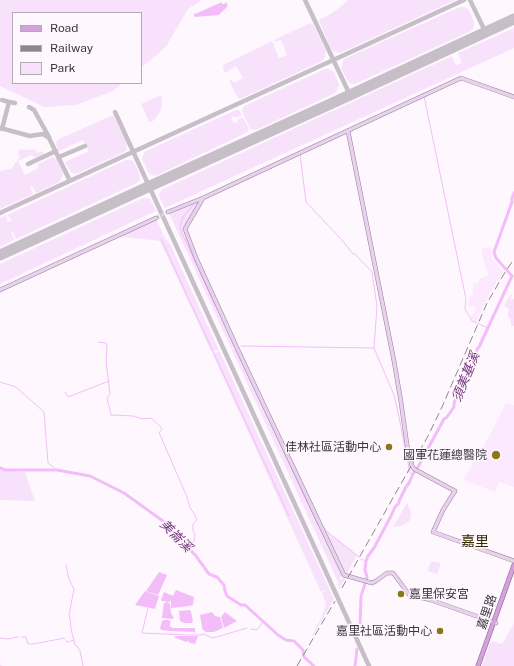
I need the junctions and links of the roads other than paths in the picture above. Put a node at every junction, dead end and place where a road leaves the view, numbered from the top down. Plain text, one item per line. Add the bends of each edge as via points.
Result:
1 (514, 97) edge
2 (348, 131) junction
3 (203, 198) junction
4 (168, 212) tunnel mouth
5 (156, 218) tunnel mouth
6 (0, 290) edge
7 (514, 561) edge
8 (514, 565) edge
9 (514, 572) edge
10 (495, 622) junction
11 (480, 666) edge

1 - 2 street via 461,78
2 - 3 street
2 - 7 street via 394,361 412,466 455,491 433,532
3 - 4 street
3 - 10 street via 185,229 237,348 344,575 372,583 387,573 393,573 411,597 431,600
5 - 6 street
8 - 10 main road, 嘉里路
9 - 10 main road, 嘉里路
10 - 11 main road, 嘉里路

